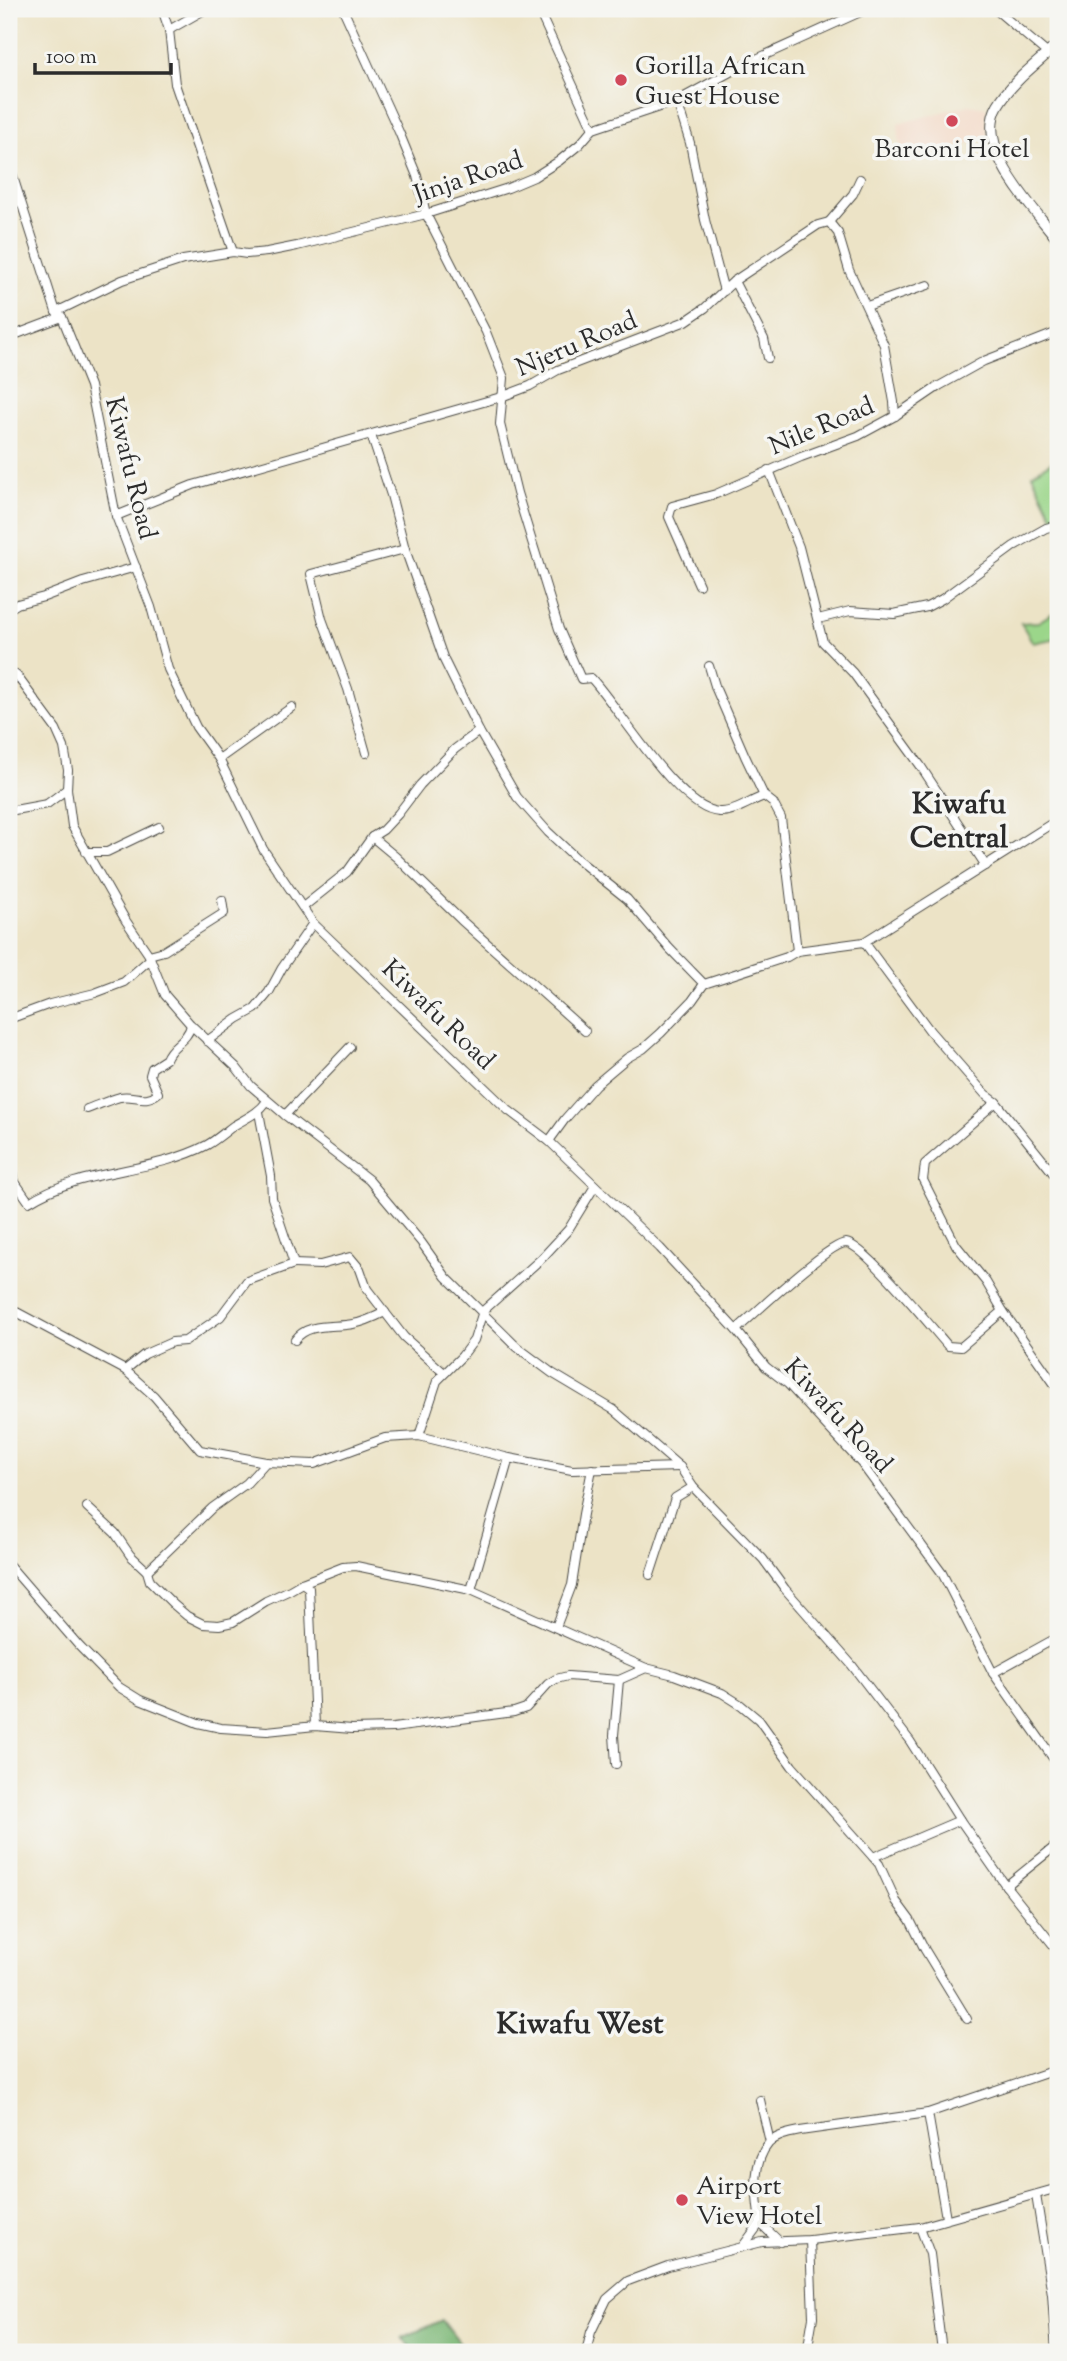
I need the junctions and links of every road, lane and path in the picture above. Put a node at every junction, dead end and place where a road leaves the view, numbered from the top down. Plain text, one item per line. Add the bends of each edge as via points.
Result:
1 (162, 9) edge
2 (206, 9) edge
3 (344, 9) edge
4 (538, 9) edge
5 (867, 9) edge
6 (995, 9) edge
7 (169, 30) junction
8 (1058, 44) edge
9 (1048, 54) junction
10 (677, 101) junction
11 (593, 129) junction
12 (9, 164) edge
13 (860, 179) dead end
14 (19, 196) junction
15 (9, 212) edge
16 (426, 214) junction
17 (829, 222) junction
18 (1058, 240) edge
19 (233, 252) junction
20 (734, 281) junction
21 (928, 285) dead end
22 (724, 291) junction
23 (867, 306) junction
24 (59, 314) junction
25 (1058, 332) edge
26 (9, 337) edge
27 (768, 358) dead end
28 (501, 397) junction
29 (895, 416) junction
30 (372, 435) junction
31 (769, 470) junction
32 (116, 516) junction
33 (1058, 525) edge
34 (405, 549) junction
35 (136, 567) junction
36 (699, 585) dead end
37 (9, 609) edge
38 (818, 619) junction
39 (709, 666) dead end
40 (9, 670) edge
41 (292, 706) dead end
42 (479, 731) junction
43 (366, 753) dead end
44 (219, 760) junction
45 (67, 789) junction
46 (764, 796) junction
47 (9, 811) edge
48 (1058, 822) edge
49 (159, 827) dead end
50 (372, 837) junction
51 (86, 852) junction
52 (986, 866) junction
53 (222, 900) dead end
54 (303, 907) junction
55 (313, 923) junction
56 (864, 942) junction
57 (797, 951) junction
58 (149, 957) junction
59 (704, 984) junction
60 (9, 1019) edge
61 (191, 1025) junction
62 (585, 1031) dead end
63 (207, 1041) junction
64 (350, 1047) dead end
65 (267, 1101) junction
66 (996, 1102) junction
67 (87, 1109) dead end
68 (259, 1112) junction
69 (285, 1115) junction
70 (549, 1141) junction
71 (9, 1155) edge
72 (1058, 1179) edge
73 (595, 1186) junction
74 (294, 1264) junction
75 (9, 1308) edge
76 (483, 1311) junction
77 (1003, 1311) junction
78 (385, 1312) junction
79 (736, 1330) junction
80 (295, 1340) dead end
81 (125, 1370) junction
82 (444, 1373) junction
83 (1058, 1389) edge
84 (419, 1436) junction
85 (509, 1458) junction
86 (266, 1462) junction
87 (680, 1467) junction
88 (592, 1469) junction
89 (693, 1487) junction
90 (87, 1507) dead end
91 (9, 1565) edge
92 (146, 1572) junction
93 (650, 1575) dead end
94 (302, 1583) junction
95 (471, 1590) junction
96 (556, 1627) junction
97 (1058, 1637) edge
98 (646, 1668) junction
99 (993, 1672) junction
100 (619, 1679) junction
101 (315, 1726) junction
102 (1058, 1749) edge
103 (1050, 1754) junction
104 (616, 1764) dead end
105 (1058, 1765) edge
106 (960, 1819) junction
107 (1058, 1844) edge
108 (873, 1857) junction
109 (1006, 1886) junction
110 (1058, 1951) edge
111 (967, 2019) dead end
112 (1058, 2069) edge
113 (760, 2100) dead end
114 (928, 2113) junction
115 (770, 2142) junction
116 (1058, 2188) edge
117 (1036, 2195) junction
118 (946, 2218) junction
119 (760, 2224) junction
120 (920, 2227) junction
121 (810, 2240) junction
122 (780, 2242) junction
123 (742, 2247) junction
124 (586, 2352) edge
125 (807, 2352) edge
126 (942, 2352) edge
127 (1056, 2352) edge

1 - 7 street
2 - 7 street
3 - 16 street via 399,132
4 - 11 street
5 - 10 street, Jinja Road via 743,65
6 - 9 street
7 - 19 street via 175,84
8 - 9 street
9 - 18 street via 1007,92 993,114 992,133 1003,167
10 - 11 street, Jinja Road
10 - 22 street via 691,143
11 - 16 street, Jinja Road via 534,177
12 - 14 street, Kiwafu Road
13 - 17 street
14 - 15 street
14 - 24 street, Kiwafu Road
16 - 19 street, Jinja Road via 267,252
16 - 28 street via 486,332 504,378
17 - 20 street, Njeru Road
17 - 23 street via 838,233
19 - 24 street, Jinja Road via 183,260 122,280
20 - 22 street, Njeru Road
20 - 27 street via 764,339
21 - 23 street
22 - 28 street, Njeru Road via 686,321
23 - 29 street via 884,345
24 - 26 street, Jinja Road
24 - 32 street, Kiwafu Road via 90,386
25 - 29 street, Nile Road via 984,361
28 - 30 street, Njeru Road
28 - 46 street via 500,424 517,493 559,629 581,679 591,678 599,686 664,772 702,807 724,812
29 - 31 street, Nile Road via 858,436
30 - 32 street, Njeru Road via 193,485
30 - 34 street
31 - 36 street, Nile Road via 670,509 669,517
31 - 38 street via 799,547
32 - 35 street, Kiwafu Road
33 - 38 street via 1014,546 927,607 894,614 850,611
34 - 42 street via 444,660
34 - 43 street via 311,574
35 - 37 street
35 - 44 street, Kiwafu Road via 169,669 196,727
38 - 52 street via 823,642 853,673 915,757
39 - 46 street
40 - 45 street via 56,729 64,747
41 - 44 street
42 - 50 street via 455,749
42 - 59 street via 517,797 548,832 626,899
44 - 54 street, Kiwafu Road via 263,849
45 - 47 street via 47,804
45 - 51 street via 72,826
46 - 57 street via 781,818
48 - 52 street
49 - 51 street via 107,852
50 - 54 street via 347,872
50 - 62 street
51 - 58 street
52 - 56 street
53 - 58 street via 224,913
54 - 55 street, Kiwafu Road
55 - 63 street via 255,1009
55 - 70 street, Kiwafu Road via 508,1110
56 - 57 street
56 - 66 street via 930,1031
57 - 59 street
58 - 60 street via 124,982
58 - 61 street via 165,995
59 - 70 street via 661,1033 595,1085
61 - 63 street
61 - 67 street via 185,1039 152,1069 155,1096 124,1096
63 - 65 street
64 - 69 street
65 - 68 street
65 - 69 street
66 - 72 street
66 - 77 street via 925,1164 922,1172 956,1245
68 - 71 street via 207,1145 69,1184 29,1202 15,1182
68 - 74 street via 272,1198
69 - 76 street via 369,1180 446,1277
70 - 73 street, Kiwafu Road
73 - 76 street via 568,1230
73 - 79 street, Kiwafu Road
74 - 78 street via 320,1265 350,1258
74 - 81 street via 247,1281 220,1317 184,1341 145,1354
75 - 81 street
76 - 82 street via 474,1340
76 - 87 street via 517,1347 614,1410
77 - 79 street via 961,1347 948,1346 873,1262 847,1243 828,1252
77 - 83 street
78 - 80 street via 354,1324 308,1329
78 - 82 street via 404,1337
79 - 99 street, Kiwafu Road via 861,1463 904,1520 942,1573
81 - 86 street via 200,1450
82 - 84 street
84 - 85 street
84 - 86 street via 385,1438 314,1464
85 - 88 street
85 - 95 street
86 - 92 street
87 - 88 street
87 - 89 street
88 - 96 street via 572,1585
89 - 93 street via 675,1498
89 - 106 street via 764,1559 851,1664 910,1741
90 - 92 street
91 - 101 street via 101,1669 130,1695 221,1728 267,1731
92 - 94 street via 187,1616 219,1625 233,1622
94 - 95 street via 356,1566
94 - 101 street via 309,1588
95 - 96 street
96 - 98 street
97 - 99 street
98 - 100 street
98 - 108 street via 722,1693 741,1705 759,1720 792,1766
99 - 103 street, Kiwafu Road
100 - 101 street via 556,1679 526,1708 514,1712 393,1728
100 - 104 street
102 - 103 street
103 - 105 street, Kiwafu Road
106 - 108 street
106 - 109 street
107 - 109 street
108 - 111 street
109 - 110 street
112 - 114 street
113 - 115 street
114 - 115 street via 800,2131
114 - 118 street
115 - 119 street via 755,2181
116 - 117 street
117 - 118 street
117 - 127 street
118 - 120 street
119 - 122 street
119 - 123 street
120 - 121 street
120 - 126 street via 930,2254
121 - 122 street
121 - 125 street via 813,2317
122 - 123 street
123 - 124 street via 628,2281 607,2299

